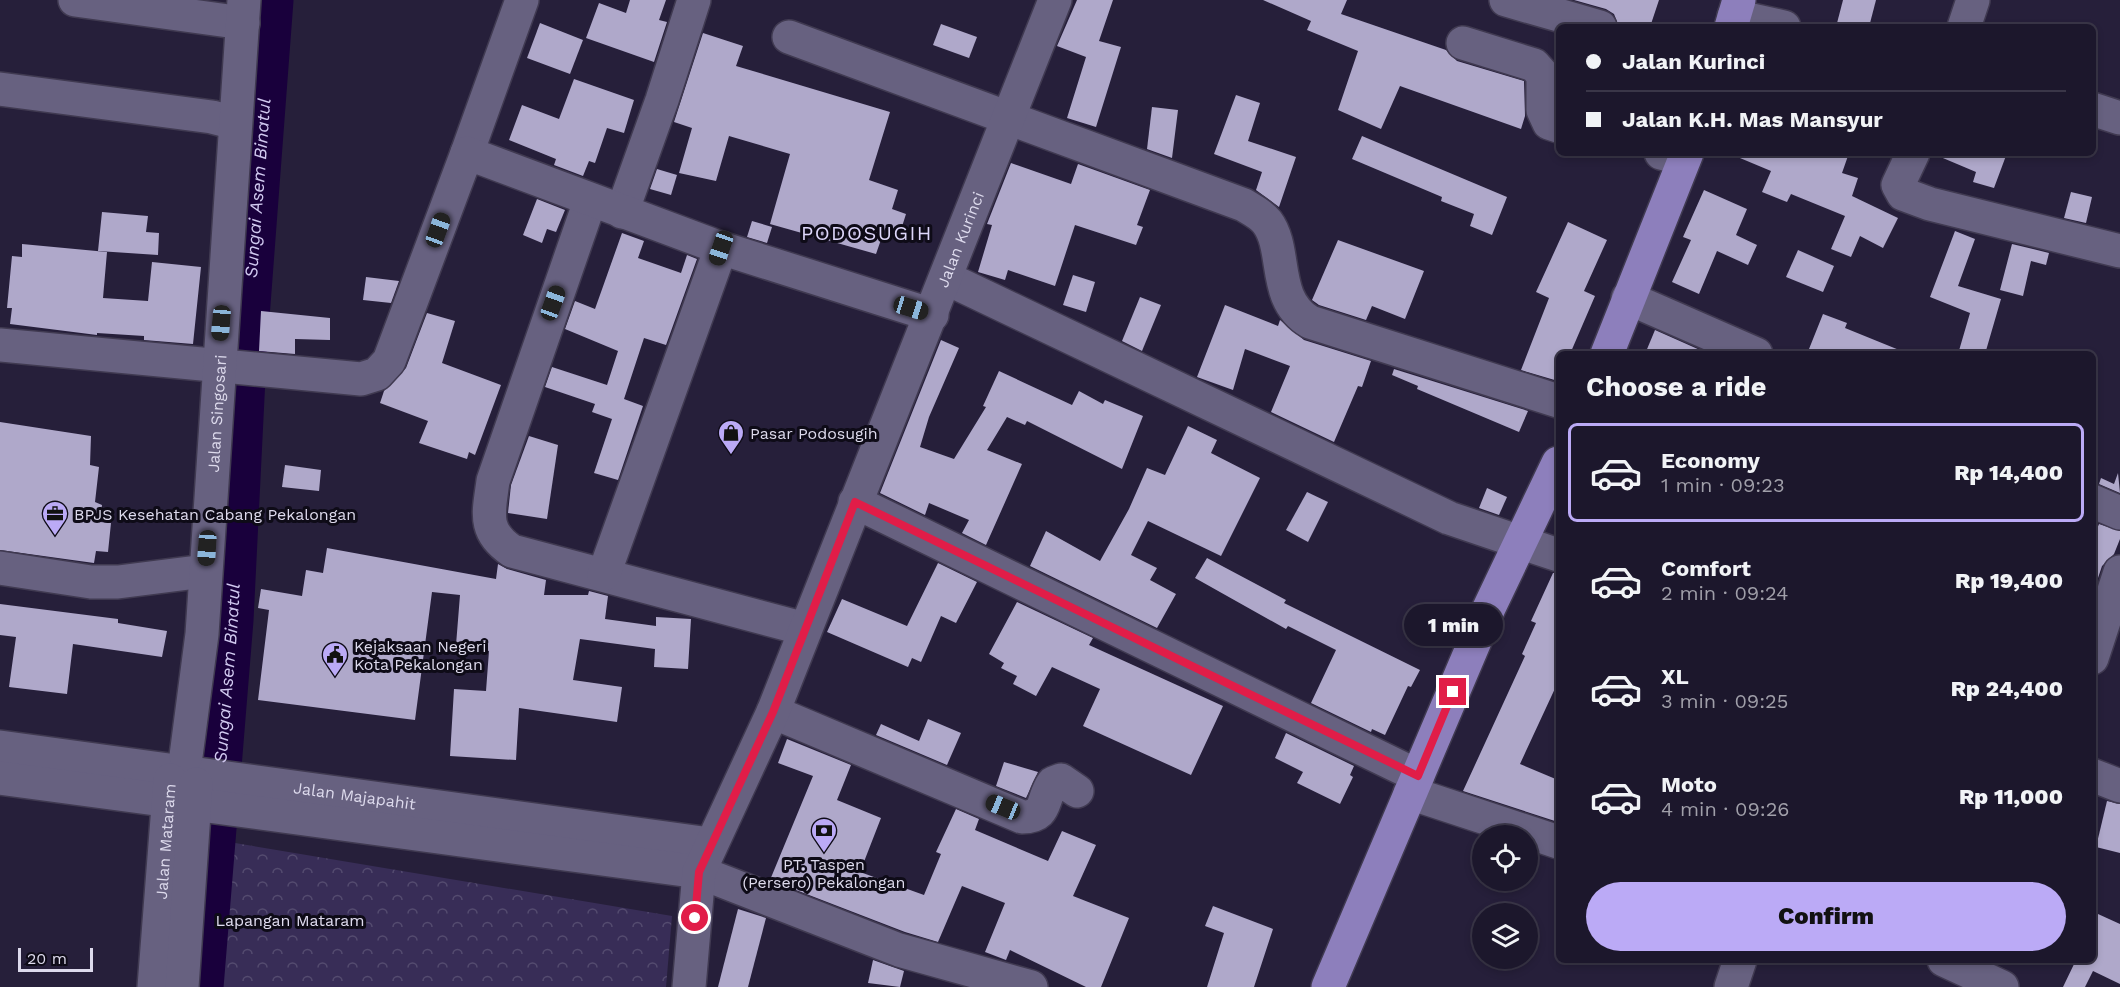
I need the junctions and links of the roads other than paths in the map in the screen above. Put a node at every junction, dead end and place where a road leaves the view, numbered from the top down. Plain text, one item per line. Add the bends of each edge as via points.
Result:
1 (75, 0) edge
2 (522, 0) edge
3 (694, 0) edge
4 (1055, 0) edge
5 (1506, 0) edge
6 (1973, 0) edge
7 (243, 12) edge
8 (1735, 14) edge
9 (1590, 24) edge
10 (1773, 24) edge
11 (1965, 24) edge
12 (789, 37) dead end
13 (1463, 43) dead end
14 (0, 89) edge
15 (2096, 110) edge
16 (2120, 118) edge
17 (1006, 119) junction
18 (235, 123) junction
19 (1556, 125) edge
20 (467, 153) junction
21 (1677, 156) edge
22 (1911, 156) edge
23 (590, 201) junction
24 (622, 212) junction
25 (721, 248) junction
26 (2120, 251) edge
27 (946, 278) junction
28 (1628, 298) junction
29 (932, 315) junction
30 (0, 345) edge
31 (1608, 351) edge
32 (1749, 351) edge
33 (222, 368) junction
34 (1556, 400) edge
35 (1556, 468) edge
36 (855, 502) junction
37 (2096, 503) edge
38 (2120, 513) edge
39 (1522, 544) junction
40 (1556, 554) edge
41 (0, 568) edge
42 (205, 571) junction
43 (2120, 572) edge
44 (604, 574) junction
45 (805, 629) junction
46 (2096, 646) edge
47 (773, 712) junction
48 (0, 747) edge
49 (2096, 777) edge
50 (0, 778) edge
51 (189, 784) junction
52 (1414, 784) junction
53 (2120, 786) edge
54 (1077, 791) dead end
55 (1556, 841) edge
56 (704, 858) junction
57 (1739, 963) edge
58 (1950, 963) edge
59 (154, 987) edge
60 (182, 987) edge
61 (689, 987) edge
62 (1031, 987) edge
63 (1328, 987) edge
64 (1731, 987) edge
65 (2002, 987) edge

1 - 7 street
2 - 20 street
3 - 24 street
4 - 17 street, Jalan Kurinci
5 - 9 street
6 - 11 street
7 - 18 street, Jalan Singosari
8 - 10 street
12 - 17 street
13 - 19 street via 1534,65 1543,75 1543,110 1549,123
14 - 18 street
15 - 16 street
17 - 27 street, Jalan Kurinci
17 - 34 street via 1244,205 1261,215 1269,224 1292,305 1298,315 1310,322
18 - 33 street, Jalan Singosari
20 - 23 street
20 - 33 street via 389,361 377,375 361,380
21 - 28 highway
22 - 26 street via 1898,185 1903,194
23 - 24 street
23 - 44 street via 493,481 489,514 490,527 498,542 512,551
24 - 25 street
25 - 29 street
25 - 44 street
27 - 29 street, Jalan Kurinci
27 - 39 street via 1449,518
28 - 31 highway
28 - 32 street
29 - 36 street, Jalan Kurinci
30 - 33 street
33 - 42 street, Jalan Singosari
35 - 39 highway
36 - 45 street, Jalan Kurinci
36 - 52 street
37 - 38 street
39 - 40 street
39 - 52 highway via 1489,608
41 - 42 street via 91,582
42 - 51 street, Jalan Singosari
43 - 46 street
44 - 45 street
45 - 47 street, Jalan Kurinci
47 - 54 street via 1022,817 1041,812 1053,783 1061,780
47 - 56 street, Jalan Kurinci
48 - 51 street, Jalan Majapahit
49 - 53 street
50 - 51 street, Jalan Majapahit
51 - 56 street, Jalan Majapahit via 248,778
51 - 56 street, Jalan Majapahit via 244,812
51 - 59 street, Jalan Mataram via 166,843
51 - 60 street
52 - 55 street
52 - 63 highway
56 - 61 street, Jalan Kurinci
56 - 62 street via 899,950
57 - 64 street
58 - 65 street

